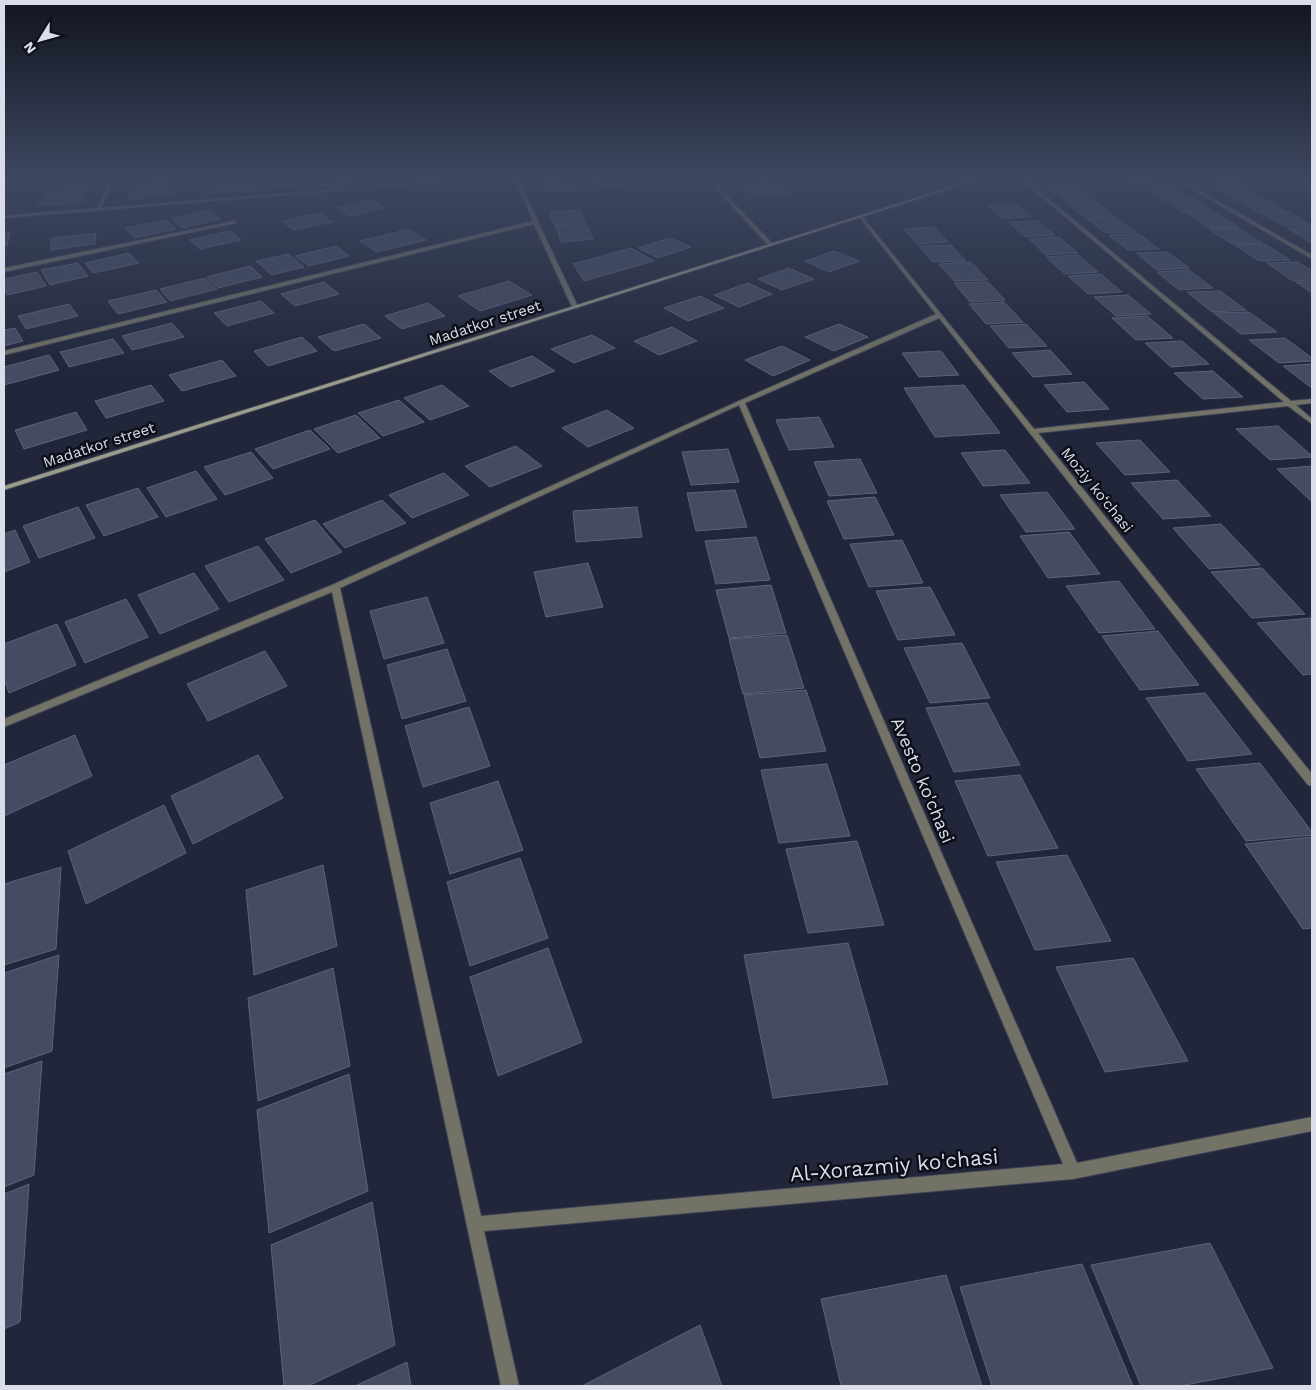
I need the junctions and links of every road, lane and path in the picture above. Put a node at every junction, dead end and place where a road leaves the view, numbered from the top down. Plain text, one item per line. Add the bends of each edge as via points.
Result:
1 (120, 246) edge
2 (439, 246) edge
3 (546, 246) edge
4 (764, 246) edge
5 (885, 246) edge
6 (1102, 246) edge
7 (1293, 246) edge
8 (1312, 257) edge
9 (4, 270) edge
10 (574, 307) junction
11 (940, 315) junction
12 (4, 354) edge
13 (1312, 401) edge
14 (741, 402) junction
15 (1289, 403) junction
16 (1312, 422) edge
17 (1032, 431) junction
18 (4, 488) edge
19 (335, 587) junction
20 (4, 723) edge
21 (1312, 782) edge
22 (1312, 1124) edge
23 (1073, 1171) junction
24 (476, 1224) junction
25 (510, 1386) edge

1 - 9 street
2 - 12 street
3 - 10 street
4 - 10 street, Madatkor street
5 - 11 street, Moziy ko‘chasi
6 - 15 street
7 - 8 street
10 - 18 street, Madatkor street
11 - 14 street
11 - 17 street, Moziy ko‘chasi
13 - 15 street
14 - 19 street
14 - 23 street, Avesto ko'chasi
15 - 16 street
15 - 17 street
17 - 21 street, Moziy ko‘chasi
19 - 20 street
19 - 24 street
22 - 23 street, Al-Xorazmiy ko'chasi
23 - 24 street, Al-Xorazmiy ko'chasi
24 - 25 street

